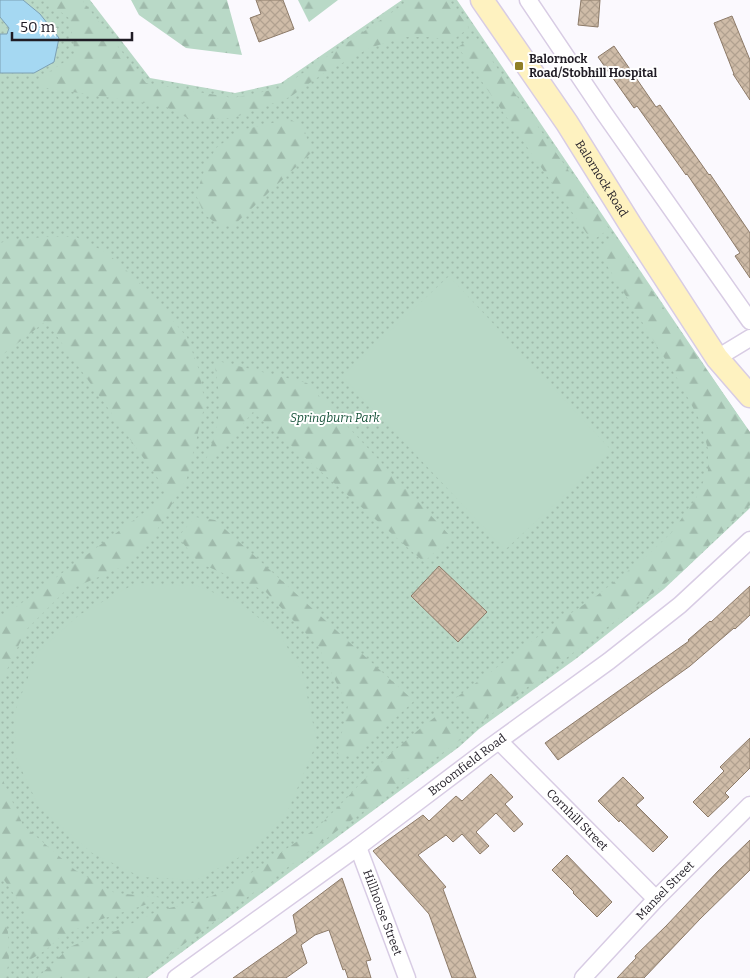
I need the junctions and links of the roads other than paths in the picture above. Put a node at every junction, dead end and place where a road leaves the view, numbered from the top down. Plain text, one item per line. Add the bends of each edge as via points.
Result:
1 (482, 0) edge
2 (528, 0) edge
3 (750, 321) edge
4 (750, 338) edge
5 (718, 358) junction
6 (750, 396) edge
7 (750, 540) edge
8 (499, 741) junction
9 (750, 805) edge
10 (358, 847) junction
11 (656, 899) junction
12 (176, 978) edge
13 (407, 978) edge
14 (583, 978) edge

1 - 5 street, Balornock Road via 567,123
2 - 3 street
4 - 5 street
5 - 6 street, Balornock Road
7 - 8 street, Broomfield Road via 680,606
8 - 10 street, Broomfield Road
8 - 11 street, Cornhill Street
9 - 11 street, Mansel Street
10 - 12 street, Broomfield Road
10 - 13 street, Hillhouse Street
11 - 14 street, Mansel Street

